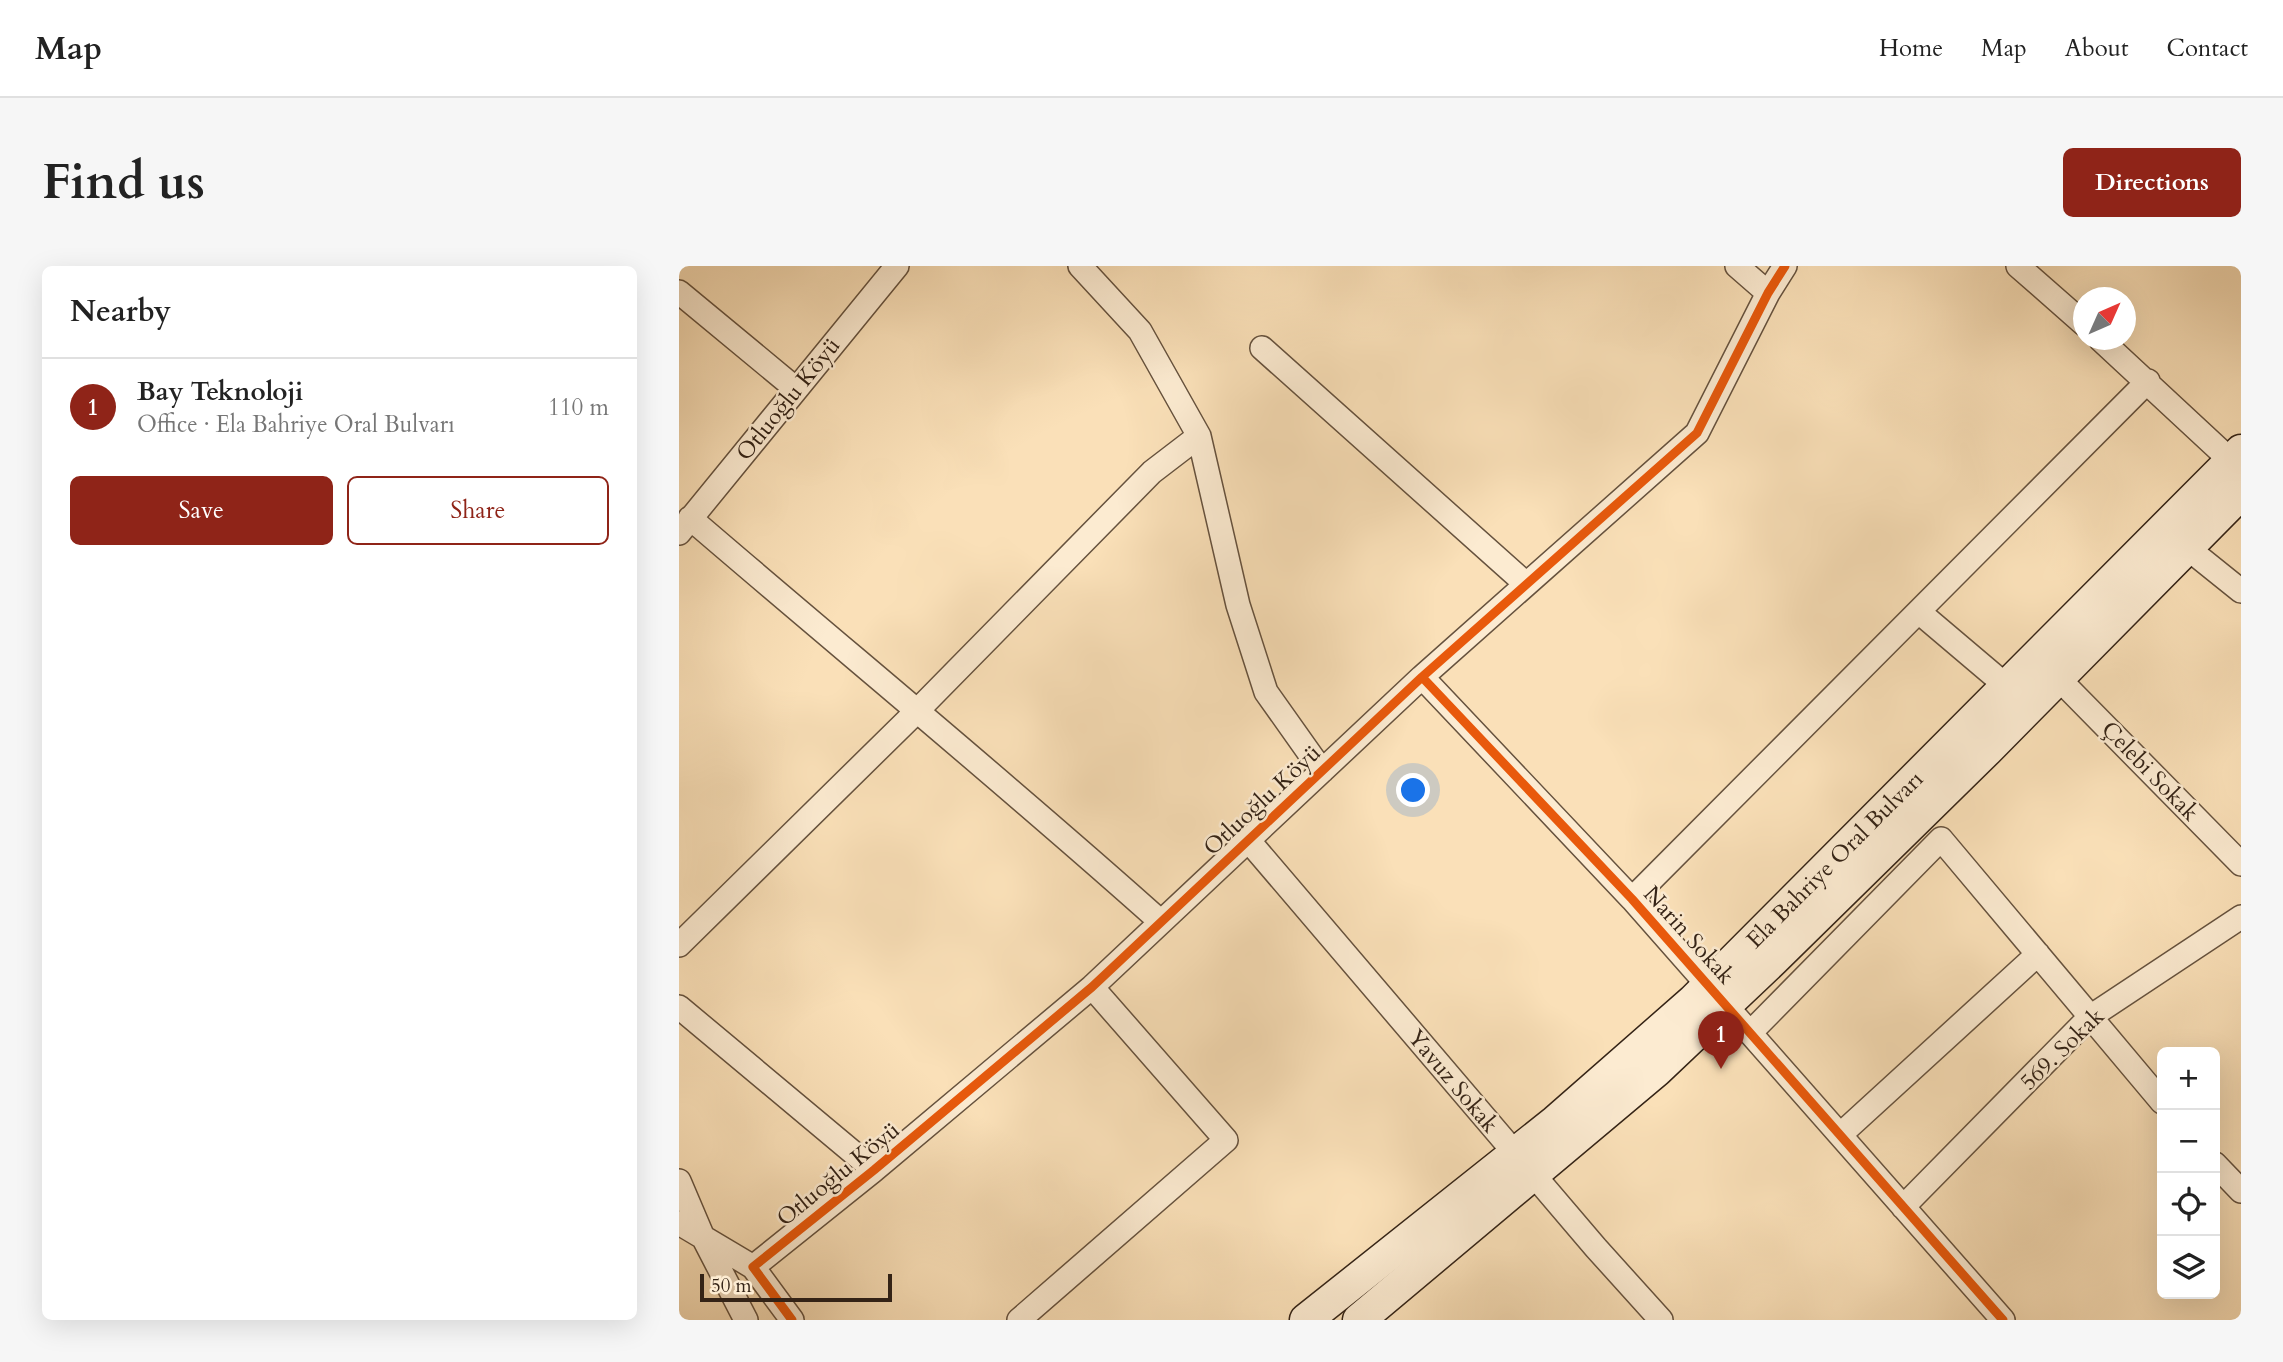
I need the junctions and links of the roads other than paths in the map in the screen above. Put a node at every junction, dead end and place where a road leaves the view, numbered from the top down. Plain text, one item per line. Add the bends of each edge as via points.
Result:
1 (897, 266) edge
2 (1080, 266) edge
3 (1737, 266) edge
4 (1785, 266) edge
5 (2018, 266) edge
6 (679, 292) edge
7 (1768, 293) junction
8 (2073, 314) edge
9 (1262, 348) dead end
10 (2112, 350) edge
11 (2148, 381) junction
12 (796, 389) junction
13 (1199, 436) junction
14 (2238, 460) edge
15 (2241, 493) edge
16 (685, 525) edge
17 (2163, 528) junction
18 (2187, 548) junction
19 (1526, 584) junction
20 (2241, 591) edge
21 (1919, 612) junction
22 (1422, 677) junction
23 (2058, 678) junction
24 (2019, 696) junction
25 (916, 712) junction
26 (1322, 771) junction
27 (1248, 840) junction
28 (2241, 864) edge
29 (1632, 900) junction
30 (2241, 917) edge
31 (1161, 922) junction
32 (679, 945) edge
33 (2038, 954) junction
34 (1092, 987) junction
35 (1717, 996) junction
36 (679, 1007) edge
37 (2090, 1017) junction
38 (1750, 1033) junction
39 (2157, 1096) edge
40 (1840, 1135) junction
41 (1524, 1164) junction
42 (2220, 1169) edge
43 (874, 1170) junction
44 (679, 1181) edge
45 (2241, 1191) edge
46 (1903, 1207) junction
47 (679, 1223) edge
48 (702, 1235) junction
49 (753, 1267) junction
50 (746, 1320) edge
51 (792, 1320) edge
52 (1019, 1320) edge
53 (1306, 1320) edge
54 (1359, 1320) edge
55 (1661, 1320) edge
56 (2003, 1320) edge

1 - 12 street, Otluoğlu Köyü
2 - 13 street via 1140,331
3 - 7 street
4 - 7 street, Otluoğlu Köyü
5 - 8 street
6 - 12 street
7 - 19 street, Otluoğlu Köyü via 1697,433
9 - 19 street
10 - 11 street
11 - 14 street
11 - 21 street
12 - 16 street, Otluoğlu Köyü
13 - 25 street via 1152,472
13 - 26 street via 1238,605 1266,692
14 - 17 main road, Ela Bahriye Oral Bulvarı
15 - 18 main road, Ela Bahriye Oral Bulvarı
16 - 25 street
17 - 18 street
17 - 24 main road, Ela Bahriye Oral Bulvarı
18 - 20 street
18 - 23 main road, Ela Bahriye Oral Bulvarı
19 - 22 street, Otluoğlu Köyü
21 - 24 street
21 - 29 street
22 - 26 street, Otluoğlu Köyü
22 - 29 street, Narin Sokak
23 - 24 main road, Ela Bahriye Oral Bulvarı
23 - 28 street, Çelebi Sokak
24 - 35 main road, Ela Bahriye Oral Bulvarı
25 - 31 street
25 - 32 street
26 - 27 street, Otluoğlu Köyü
27 - 31 street, Otluoğlu Köyü
27 - 41 street, Yavuz Sokak
29 - 35 street, Narin Sokak
30 - 37 street, 569. Sokak
31 - 34 street, Otluoğlu Köyü
33 - 37 street
33 - 38 street via 1941,839
33 - 40 street
34 - 43 street, Otluoğlu Köyü
34 - 52 street via 1226,1140
35 - 38 street, Narin Sokak
35 - 41 main road, Ela Bahriye Oral Bulvarı via 1657,1070
36 - 43 street, Otluoğlu Köyü
37 - 39 street
37 - 46 street, 569. Sokak
38 - 40 street, Narin Sokak
40 - 46 street, Narin Sokak
41 - 53 main road, Ela Bahriye Oral Bulvarı
41 - 54 main road, Ela Bahriye Oral Bulvarı
41 - 55 street, Yavuz Sokak
42 - 45 street
43 - 49 street, Otluoğlu Köyü
44 - 48 street
46 - 56 street, Narin Sokak
47 - 48 street
48 - 49 street
48 - 50 street
49 - 51 street

